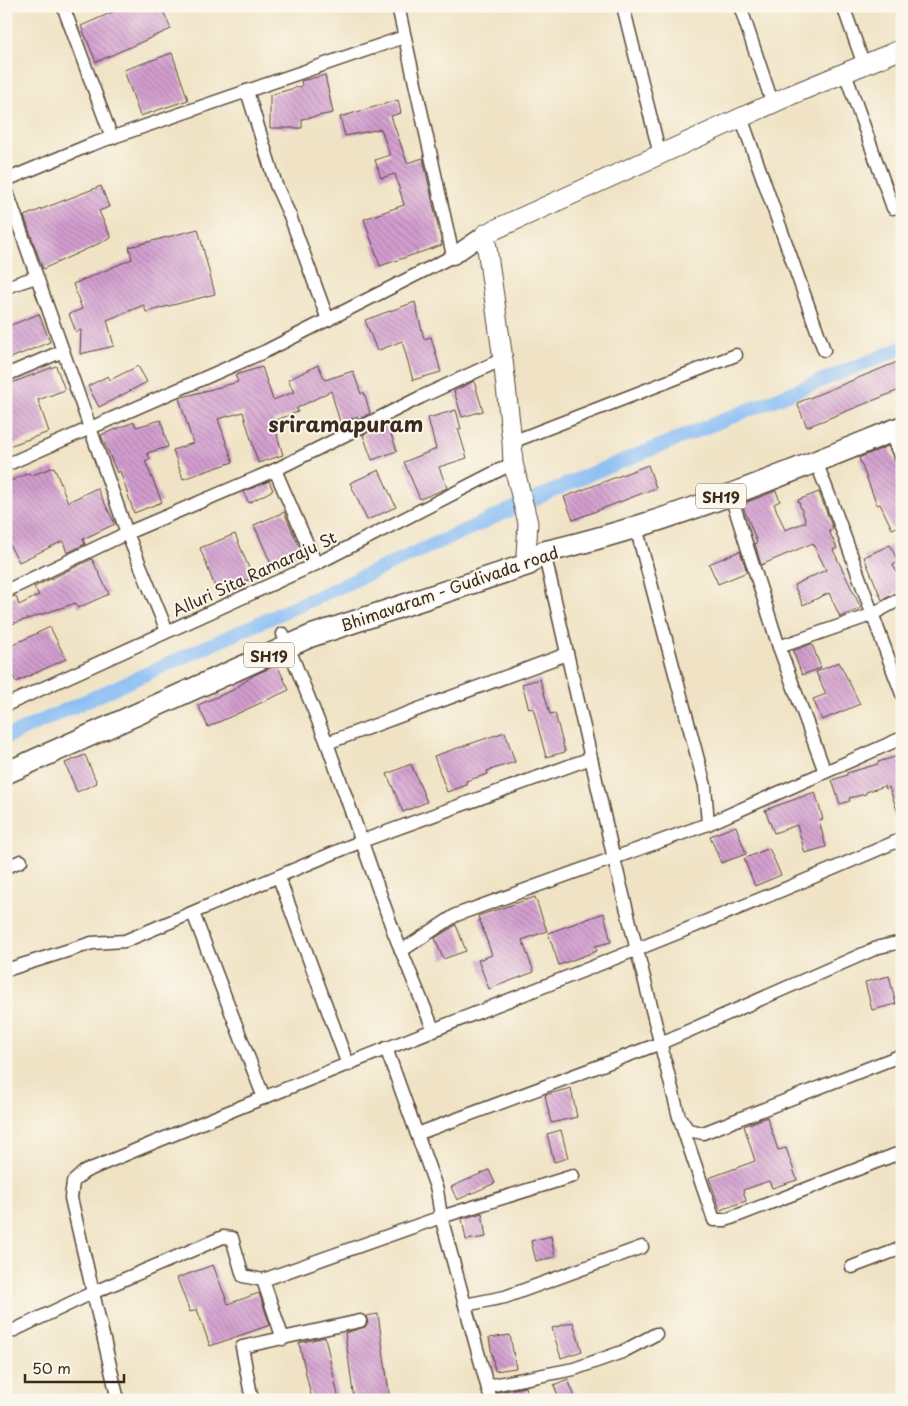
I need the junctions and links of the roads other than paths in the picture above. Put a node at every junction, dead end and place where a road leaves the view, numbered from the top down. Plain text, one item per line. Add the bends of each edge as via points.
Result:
1 (63, 6) edge
2 (398, 6) edge
3 (623, 6) edge
4 (740, 6) edge
5 (843, 6) edge
6 (900, 6) edge
7 (902, 10) edge
8 (404, 37) junction
9 (902, 49) edge
10 (864, 65) junction
11 (845, 72) junction
12 (247, 91) junction
13 (773, 105) junction
14 (741, 117) junction
15 (112, 138) junction
16 (660, 155) junction
17 (6, 180) edge
18 (6, 189) edge
19 (893, 208) dead end
20 (496, 229) junction
21 (453, 256) junction
22 (36, 277) junction
23 (6, 287) edge
24 (328, 320) junction
25 (824, 350) dead end
26 (63, 351) junction
27 (736, 355) dead end
28 (503, 360) junction
29 (6, 375) edge
30 (90, 428) junction
31 (896, 429) edge
32 (512, 442) junction
33 (902, 458) edge
34 (816, 462) junction
35 (6, 465) edge
36 (275, 470) junction
37 (514, 471) junction
38 (730, 493) junction
39 (636, 527) junction
40 (127, 533) junction
41 (534, 556) junction
42 (316, 564) junction
43 (6, 591) edge
44 (902, 598) edge
45 (871, 615) junction
46 (167, 632) junction
47 (285, 640) junction
48 (779, 647) junction
49 (568, 654) junction
50 (902, 694) edge
51 (6, 705) edge
52 (902, 738) edge
53 (327, 743) junction
54 (591, 758) junction
55 (6, 759) edge
56 (825, 772) junction
57 (6, 773) edge
58 (708, 824) junction
59 (902, 838) edge
60 (362, 841) junction
61 (614, 859) junction
62 (22, 861) dead end
63 (6, 868) edge
64 (280, 878) junction
65 (193, 913) junction
66 (902, 942) edge
67 (401, 950) junction
68 (637, 950) junction
69 (6, 970) edge
70 (434, 1031) junction
71 (660, 1043) junction
72 (386, 1048) junction
73 (902, 1055) edge
74 (348, 1065) junction
75 (264, 1098) junction
76 (679, 1117) junction
77 (417, 1134) junction
78 (902, 1152) edge
79 (573, 1176) dead end
80 (441, 1217) junction
81 (642, 1247) dead end
82 (902, 1248) edge
83 (852, 1267) dead end
84 (263, 1280) junction
85 (92, 1293) junction
86 (465, 1305) junction
87 (360, 1321) dead end
88 (6, 1334) edge
89 (656, 1334) dead end
90 (283, 1338) junction
91 (488, 1386) junction
92 (118, 1400) edge
93 (252, 1400) edge
94 (491, 1400) edge

1 - 15 street
2 - 8 street
3 - 16 street
4 - 13 street
5 - 10 street
6 - 7 street
8 - 12 street
8 - 21 street
9 - 10 main road
10 - 11 main road
11 - 13 main road
11 - 19 street
12 - 15 street
12 - 24 street via 276,185
13 - 14 main road
14 - 16 main road
14 - 25 street
15 - 17 street
16 - 20 main road
18 - 22 street
20 - 21 street
20 - 28 main road
21 - 24 street
22 - 23 street
22 - 26 street
24 - 30 street via 266,351
26 - 29 street
26 - 30 street
27 - 32 street
28 - 32 main road
28 - 36 street
30 - 35 street
30 - 40 street
31 - 33 street
31 - 34 main road, Bhimavaram - Gudivada road / SH19
32 - 37 main road
34 - 38 main road, Bhimavaram - Gudivada road / SH19
34 - 45 street
36 - 40 street
36 - 42 street
37 - 41 main road
37 - 42 street, Alluri Sita Ramaraju St
38 - 39 main road, Bhimavaram - Gudivada road / SH19
38 - 48 street
39 - 41 main road, Bhimavaram - Gudivada road / SH19
39 - 58 street via 706,786
40 - 43 street
40 - 46 street
41 - 47 main road, Bhimavaram - Gudivada road / SH19 via 311,636
41 - 49 street
42 - 46 street, Alluri Sita Ramaraju St
44 - 45 street
45 - 48 street
45 - 50 street
46 - 51 street, Alluri Sita Ramaraju St
47 - 53 street
47 - 55 main road, SH19
47 - 57 main road, Bhimavaram - Gudivada road / SH19
48 - 56 street
49 - 53 street
49 - 54 street
52 - 56 street
53 - 60 street
54 - 60 street
54 - 61 street
56 - 58 street
58 - 61 street
59 - 68 street
60 - 64 street
60 - 67 street
61 - 67 street via 456,915
61 - 68 street
62 - 63 street
64 - 65 street
64 - 74 street
65 - 69 street via 125,940 92,943
65 - 75 street
66 - 71 street via 879,947
67 - 70 street
68 - 70 street
68 - 71 street
70 - 72 street
71 - 76 street
71 - 77 street
72 - 74 street
72 - 77 street
73 - 76 street via 703,1132 688,1130
74 - 75 street
75 - 85 street via 84,1172 73,1182 71,1198
76 - 78 street via 714,1220 726,1220
77 - 80 street via 437,1190
79 - 80 street
80 - 84 street
80 - 86 street
81 - 86 street via 505,1297
82 - 83 street
84 - 85 street via 243,1276 235,1243 232,1238 223,1237
84 - 90 street
85 - 88 street
85 - 92 street
86 - 91 street
87 - 90 street
89 - 91 street via 622,1352 574,1369
90 - 93 street via 242,1347
91 - 94 street

